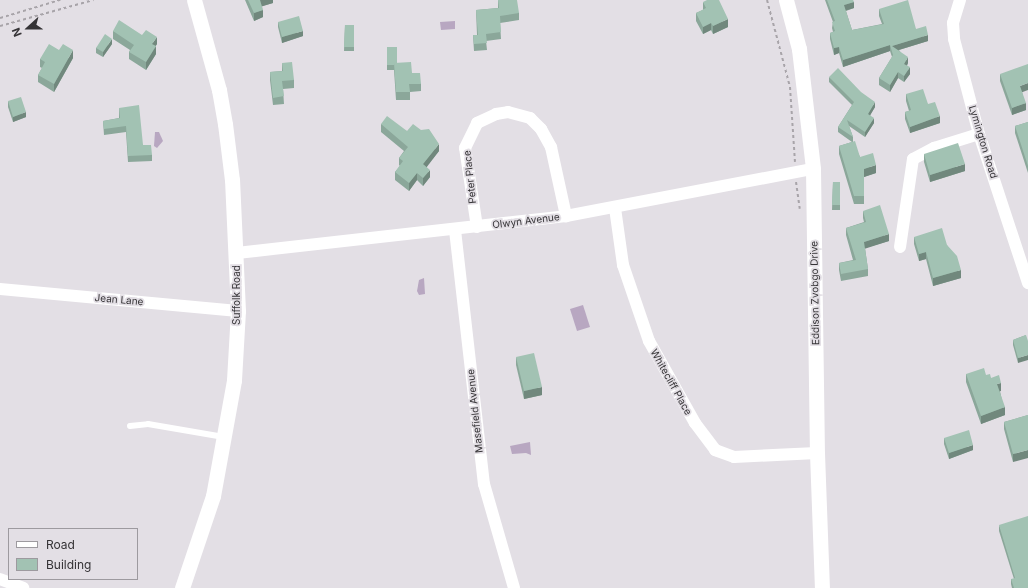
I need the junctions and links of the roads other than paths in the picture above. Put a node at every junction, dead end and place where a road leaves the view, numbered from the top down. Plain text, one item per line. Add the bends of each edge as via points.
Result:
1 (194, 0) edge
2 (786, 0) edge
3 (960, 0) edge
4 (978, 134) junction
5 (813, 169) junction
6 (615, 208) junction
7 (566, 216) junction
8 (477, 227) junction
9 (456, 230) junction
10 (900, 247) dead end
11 (237, 253) junction
12 (1028, 283) edge
13 (0, 289) edge
14 (238, 311) junction
15 (130, 426) dead end
16 (224, 437) junction
17 (817, 453) junction
18 (0, 579) edge
19 (23, 588) edge
20 (182, 588) edge
21 (514, 588) edge
22 (822, 588) edge

1 - 11 street, Suffolk Road via 219,90 225,124
2 - 5 street, Eddison Zvobgo Drive via 799,49
3 - 4 street, Lymington Road via 953,23 954,39
4 - 10 street via 934,148 913,159
4 - 12 street, Lymington Road
5 - 6 street, Olwyn Avenue
5 - 17 street, Eddison Zvobgo Drive
6 - 7 street, Olwyn Avenue
6 - 17 street, Whitecliff Place via 623,265 649,341 695,423 715,450 734,457
7 - 8 street, Olwyn Avenue
7 - 8 street, Peter Place via 551,147 541,129 530,118 502,113 477,123 465,148
8 - 9 street, Olwyn Avenue
9 - 11 street, Olwyn Avenue
9 - 21 street, Masefield Avenue via 484,484
11 - 14 street, Suffolk Road
13 - 14 street, Jean Lane
14 - 16 street, Suffolk Road via 234,380
15 - 16 lane via 148,424
16 - 20 street, Suffolk Road via 213,496
17 - 22 street, Eddison Zvobgo Drive
18 - 19 street

